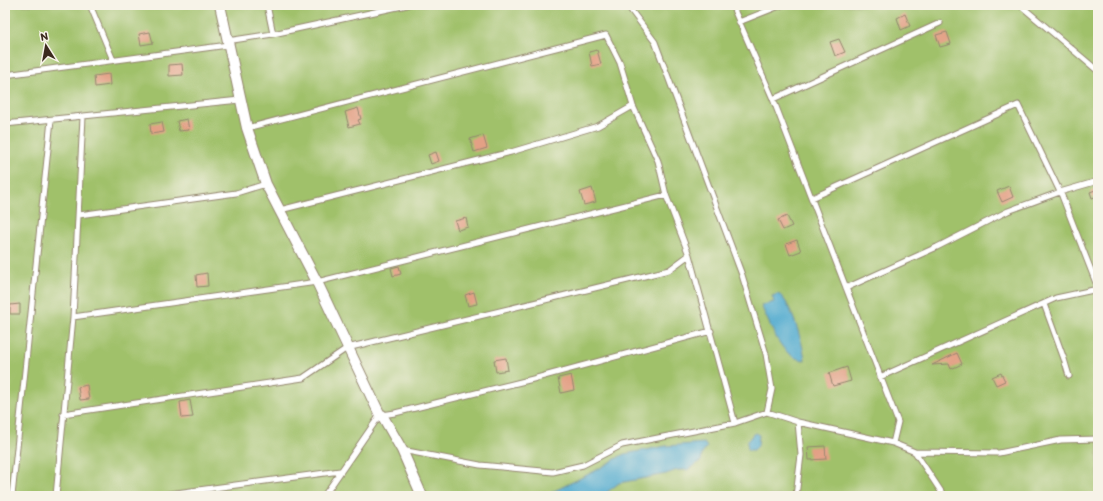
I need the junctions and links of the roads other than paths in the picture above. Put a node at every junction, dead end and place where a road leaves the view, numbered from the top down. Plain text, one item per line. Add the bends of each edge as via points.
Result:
1 (90, 5) edge
2 (220, 5) edge
3 (267, 5) edge
4 (407, 5) edge
5 (628, 5) edge
6 (732, 5) edge
7 (782, 5) edge
8 (1020, 5) edge
9 (739, 22) junction
10 (940, 23) dead end
11 (273, 34) junction
12 (228, 43) junction
13 (113, 60) junction
14 (1098, 71) edge
15 (5, 75) edge
16 (773, 99) junction
17 (240, 100) junction
18 (633, 106) junction
19 (83, 117) junction
20 (51, 120) junction
21 (5, 124) edge
22 (247, 128) junction
23 (1098, 181) edge
24 (266, 184) junction
25 (1060, 192) junction
26 (666, 195) junction
27 (812, 198) junction
28 (280, 210) junction
29 (79, 215) junction
30 (689, 255) junction
31 (317, 282) junction
32 (846, 288) junction
33 (1098, 288) edge
34 (1044, 304) junction
35 (73, 317) junction
36 (711, 331) junction
37 (347, 348) junction
38 (1069, 376) dead end
39 (880, 378) junction
40 (767, 412) junction
41 (63, 414) junction
42 (381, 415) junction
43 (798, 422) junction
44 (736, 423) junction
45 (1098, 439) edge
46 (893, 443) junction
47 (402, 450) junction
48 (915, 452) junction
49 (340, 471) junction
50 (12, 496) edge
51 (56, 496) edge
52 (154, 496) edge
53 (324, 496) edge
54 (422, 496) edge
55 (796, 496) edge
56 (944, 496) edge

1 - 13 lane
2 - 12 street
3 - 11 lane
4 - 11 lane
5 - 40 lane via 656,42 742,275 766,354 772,389
6 - 9 lane
7 - 9 lane
8 - 14 lane
9 - 16 lane
10 - 16 lane
11 - 12 lane
12 - 13 lane
12 - 17 street
13 - 15 lane
16 - 27 lane
17 - 19 lane
17 - 22 street
18 - 22 lane via 620,63 606,35
18 - 26 lane via 658,161
18 - 28 lane via 598,126 511,152
19 - 20 lane
19 - 29 lane
20 - 21 lane
20 - 50 lane
22 - 24 street
23 - 25 lane
24 - 28 street
24 - 29 lane via 236,193
25 - 27 lane via 1018,105
25 - 32 lane via 1008,211 937,248
25 - 33 lane
26 - 30 lane
26 - 31 lane
27 - 32 lane
28 - 31 street
29 - 35 lane
30 - 36 lane
30 - 37 lane via 669,270
31 - 35 lane
31 - 37 street
32 - 39 lane
33 - 34 lane via 1056,298
34 - 38 lane
34 - 39 lane
35 - 41 lane
36 - 42 lane via 533,379
36 - 44 lane
37 - 41 lane via 304,378
37 - 42 street
39 - 46 lane via 898,422
40 - 43 lane
40 - 44 lane
41 - 51 lane
42 - 47 street
42 - 49 lane
43 - 46 lane
43 - 55 lane via 801,455
44 - 47 lane via 622,446 583,465 553,472 480,465
45 - 48 lane via 1061,440 999,453
46 - 48 lane
47 - 54 street
48 - 56 lane
49 - 52 lane
49 - 53 lane

